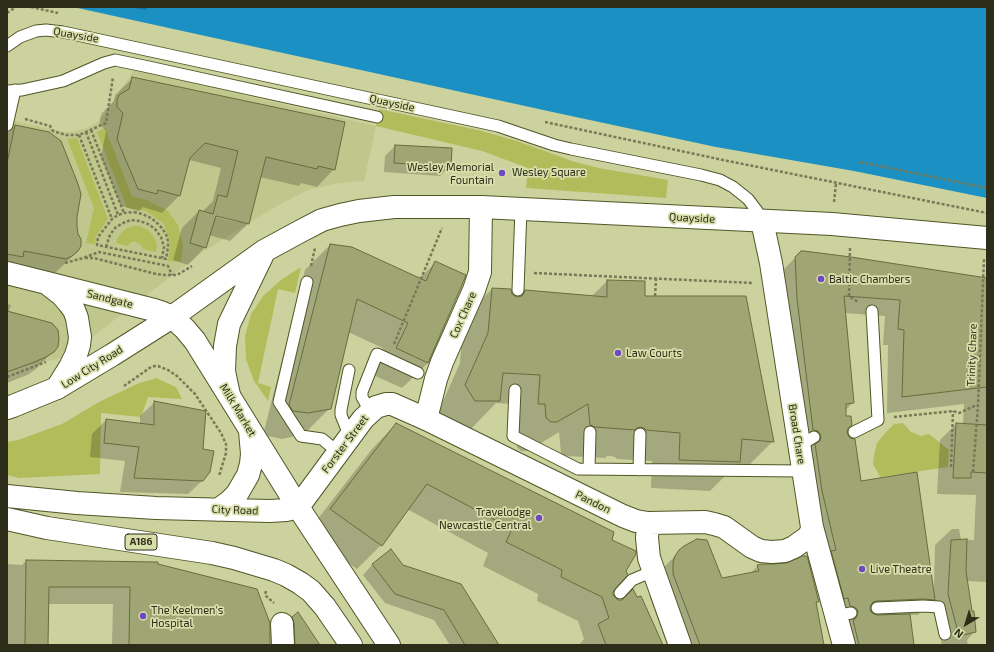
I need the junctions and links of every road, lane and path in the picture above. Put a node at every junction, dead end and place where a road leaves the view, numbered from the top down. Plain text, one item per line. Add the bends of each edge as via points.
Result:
1 (16, 7) edge
2 (7, 13) edge
3 (7, 46) edge
4 (11, 90) edge
5 (377, 117) dead end
6 (8, 120) edge
7 (541, 122) dead end
8 (106, 123) dead end
9 (91, 130) junction
10 (86, 132) junction
11 (79, 135) junction
12 (860, 162) dead end
13 (836, 183) junction
14 (987, 188) edge
15 (834, 204) dead end
16 (451, 207) junction
17 (481, 208) junction
18 (521, 209) junction
19 (124, 213) junction
20 (987, 213) edge
21 (118, 215) junction
22 (112, 219) junction
23 (322, 220) junction
24 (762, 221) junction
25 (986, 238) edge
26 (106, 247) junction
27 (844, 247) dead end
28 (264, 251) junction
29 (99, 252) dead end
30 (134, 252) junction
31 (83, 258) dead end
32 (162, 258) junction
33 (132, 259) junction
34 (192, 266) dead end
35 (7, 272) edge
36 (519, 272) junction
37 (172, 275) junction
38 (656, 279) junction
39 (307, 282) joint
40 (47, 283) junction
41 (774, 284) junction
42 (518, 290) dead end
43 (655, 296) dead end
44 (872, 311) joint
45 (172, 317) junction
46 (388, 359) junction
47 (51, 360) dead end
48 (349, 370) dead end
49 (418, 373) dead end
50 (7, 377) edge
51 (124, 386) dead end
52 (57, 388) junction
53 (515, 390) dead end
54 (229, 395) junction
55 (978, 405) junction
56 (7, 408) edge
57 (370, 411) junction
58 (953, 411) junction
59 (426, 419) junction
60 (878, 420) junction
61 (250, 430) junction
62 (590, 432) dead end
63 (854, 432) dead end
64 (640, 434) dead end
65 (344, 445) junction
66 (951, 467) dead end
67 (589, 470) junction
68 (639, 470) junction
69 (803, 471) junction
70 (973, 472) dead end
71 (219, 476) dead end
72 (7, 496) edge
73 (298, 507) junction
74 (218, 510) junction
75 (7, 519) edge
76 (648, 523) junction
77 (812, 527) junction
78 (653, 571) junction
79 (620, 593) dead end
80 (877, 608) dead end
81 (945, 634) dead end
82 (351, 645) edge
83 (389, 645) edge
84 (680, 645) edge
85 (844, 645) edge

1 - 2 path
3 - 24 lane, Quayside via 20,37 36,31 63,32 498,126 554,145 720,180 748,199
4 - 5 lane, Quayside via 63,81 115,60
4 - 6 lane
6 - 11 path via 50,126 53,132
7 - 13 path
8 - 9 path
9 - 10 path
9 - 19 path
10 - 11 path
10 - 21 path
11 - 22 path
12 - 14 path
13 - 15 path
13 - 20 path
16 - 17 main road, Quayside
16 - 23 main road, Quayside via 394,207 359,211
16 - 46 path
17 - 18 main road, Quayside
17 - 59 main road, Cox Chare via 480,272 442,362
18 - 24 main road, Quayside
18 - 36 lane
19 - 21 path
19 - 32 path via 142,214 161,227 166,234 168,247 166,259
21 - 22 path
22 - 26 path via 98,237 97,245
23 - 28 main road, Quayside
23 - 39 path
24 - 25 main road, Quayside via 832,224
24 - 41 main road, Broad Chare
25 - 55 path, Trinity Chare
26 - 30 path
26 - 32 path via 115,228 131,220 140,221 155,229 161,237 164,247
27 - 44 path via 850,248 849,296
28 - 45 main road, Quayside
28 - 54 main road via 229,324 224,371
29 - 33 path
30 - 32 path
30 - 33 path
31 - 37 path via 94,258 156,274
33 - 37 path via 168,266
34 - 37 path via 177,275
35 - 40 main road, Sandgate
36 - 38 path
36 - 42 lane
38 - 41 path
38 - 43 path
39 - 65 lane via 279,402 302,436
40 - 45 main road, Sandgate via 154,310
40 - 52 main road, Sandgate via 62,295 74,310 80,337 76,355
41 - 69 main road, Broad Chare via 807,441
44 - 60 lane
45 - 52 main road, Low City Road
45 - 54 main road, Milk Market via 196,341
46 - 49 lane
46 - 57 lane via 377,354 362,392
47 - 50 path
48 - 65 lane via 341,410
51 - 71 path via 155,366 177,376 195,394 226,444
52 - 56 main road, Low City Road
53 - 67 lane via 513,436 578,469
54 - 61 main road, Milk Market
55 - 58 path via 959,413
55 - 70 path, Trinity Chare
57 - 59 main road, Forster Street via 392,404
57 - 65 main road, Forster Street
58 - 60 path
58 - 66 path
59 - 76 main road, Pandon via 624,516
60 - 63 lane
61 - 73 main road, Milk Market
61 - 74 main road via 252,454 248,475 237,494
62 - 67 lane
64 - 68 lane
65 - 73 main road, Forster Street
67 - 68 lane
68 - 69 lane
69 - 77 main road, Broad Chare
72 - 74 main road, City Road via 77,503
73 - 74 main road, City Road via 280,511
73 - 83 main road
75 - 82 main road, A186 via 47,528 234,558 274,570 311,591
76 - 77 main road, Pandon via 714,524 724,527 752,547 772,552 794,547 808,537
76 - 78 main road via 648,552
77 - 85 main road, Broad Chare via 843,614
78 - 79 lane via 632,580
78 - 84 main road
80 - 81 lane via 939,607

